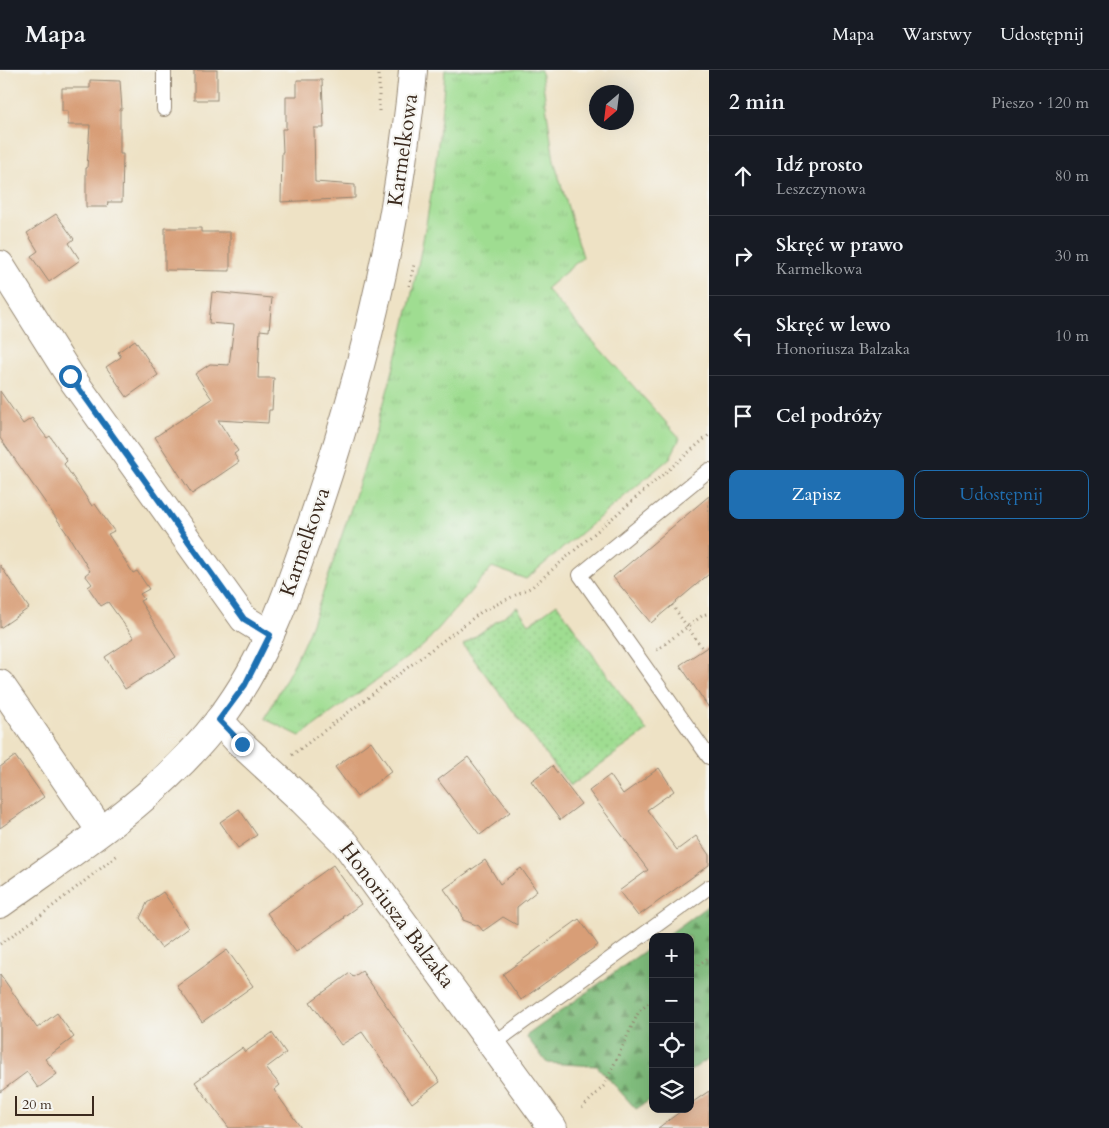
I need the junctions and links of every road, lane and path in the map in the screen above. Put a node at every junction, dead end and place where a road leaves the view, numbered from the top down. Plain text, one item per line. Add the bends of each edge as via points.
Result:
1 (164, 70) edge
2 (378, 70) edge
3 (413, 70) edge
4 (164, 110) dead end
5 (379, 117) dead end
6 (0, 265) edge
7 (709, 435) edge
8 (709, 470) edge
9 (672, 605) dead end
10 (709, 608) edge
11 (709, 613) edge
12 (704, 615) junction
13 (688, 627) junction
14 (270, 635) junction
15 (704, 649) dead end
16 (641, 662) junction
17 (0, 684) edge
18 (219, 720) junction
19 (709, 758) edge
20 (271, 771) junction
21 (101, 832) junction
22 (709, 887) edge
23 (0, 904) edge
24 (709, 957) edge
25 (694, 968) edge
26 (649, 1003) edge
27 (493, 1044) junction
28 (582, 1108) dead end
29 (553, 1128) edge

1 - 4 lane
2 - 5 path
3 - 14 street, Karmelkowa via 397,194 376,306 334,458
6 - 14 street via 70,376 244,619
7 - 20 path via 532,586 481,612
8 - 16 lane via 580,575
9 - 13 path
10 - 12 path
11 - 12 path
12 - 13 path
13 - 15 path
13 - 16 path
14 - 18 street, Karmelkowa via 245,685
16 - 19 lane
17 - 21 street
18 - 20 street, Honoriusza Balzaka
18 - 21 street, Karmelkowa via 149,795
20 - 27 street, Honoriusza Balzaka via 346,844
21 - 23 street, Karmelkowa
22 - 27 lane
24 - 25 path
26 - 28 path via 639,1011 604,1086
27 - 29 street, Honoriusza Balzaka

